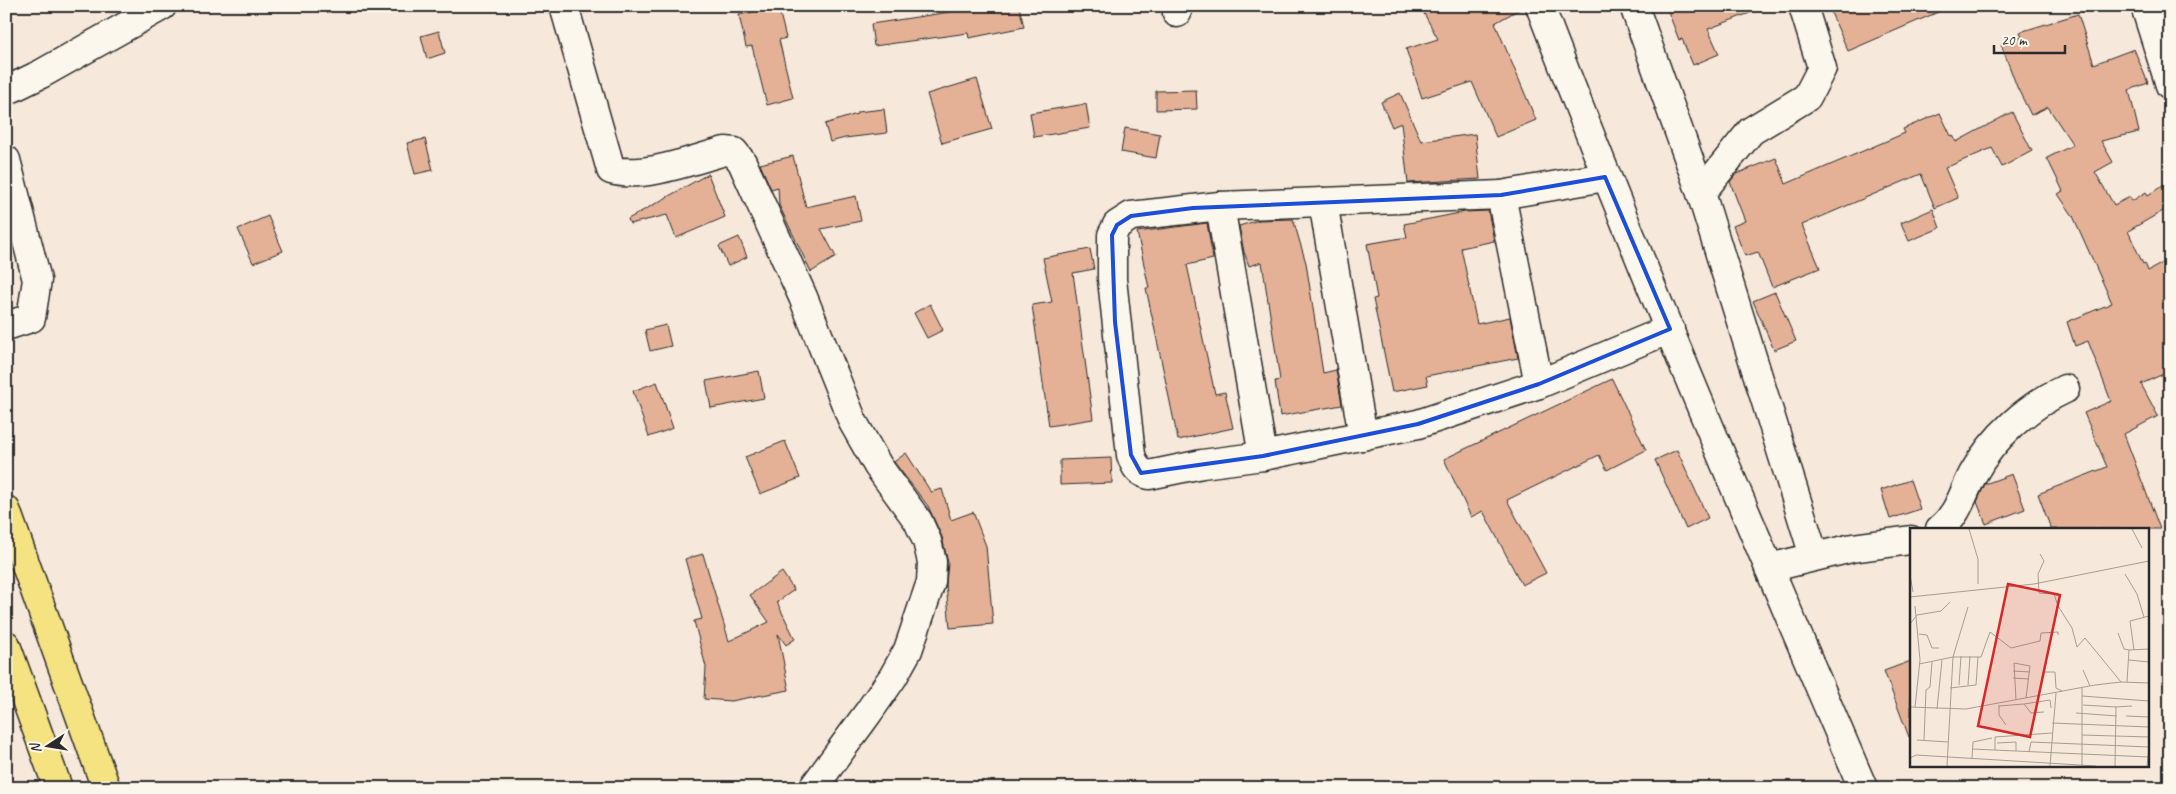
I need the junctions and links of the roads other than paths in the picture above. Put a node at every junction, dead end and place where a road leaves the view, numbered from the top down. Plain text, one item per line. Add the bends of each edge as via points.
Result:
1 (162, 6) edge
2 (564, 6) edge
3 (1540, 6) edge
4 (1634, 6) edge
5 (1803, 6) edge
6 (2145, 6) edge
7 (2170, 85) edge
8 (6, 91) edge
9 (6, 160) edge
10 (1605, 177) junction
11 (1701, 192) junction
12 (1501, 195) junction
13 (1323, 202) junction
14 (1220, 206) junction
15 (6, 326) edge
16 (1670, 329) junction
17 (1539, 384) junction
18 (2065, 388) dead end
19 (1363, 436) junction
20 (1263, 456) junction
21 (6, 510) edge
22 (1941, 528) edge
23 (1910, 540) edge
24 (1814, 556) junction
25 (1769, 568) junction
26 (6, 645) edge
27 (58, 788) edge
28 (106, 788) edge
29 (813, 788) edge
30 (1863, 788) edge

1 - 8 street
2 - 29 street via 611,170 624,174 658,169 725,151 734,152 742,162 804,297 853,422 878,466 918,521 927,541 932,562 931,582 908,650 893,677
3 - 10 street
4 - 11 street
5 - 11 street via 1822,68 1807,97 1751,131
6 - 7 street
9 - 15 street via 37,280 30,318
10 - 12 street
10 - 16 street
11 - 24 street
12 - 13 street
12 - 17 street
13 - 14 street
13 - 19 street
14 - 20 street
14 - 20 street via 1132,216 1117,225 1112,235 1115,322 1131,454 1135,467 1149,475
16 - 17 street
16 - 25 street
17 - 19 street via 1418,424
18 - 22 street via 2037,404 1996,442 1974,472 1956,512
19 - 20 street
21 - 28 highway
23 - 24 street
24 - 25 street
25 - 30 street
26 - 27 highway

